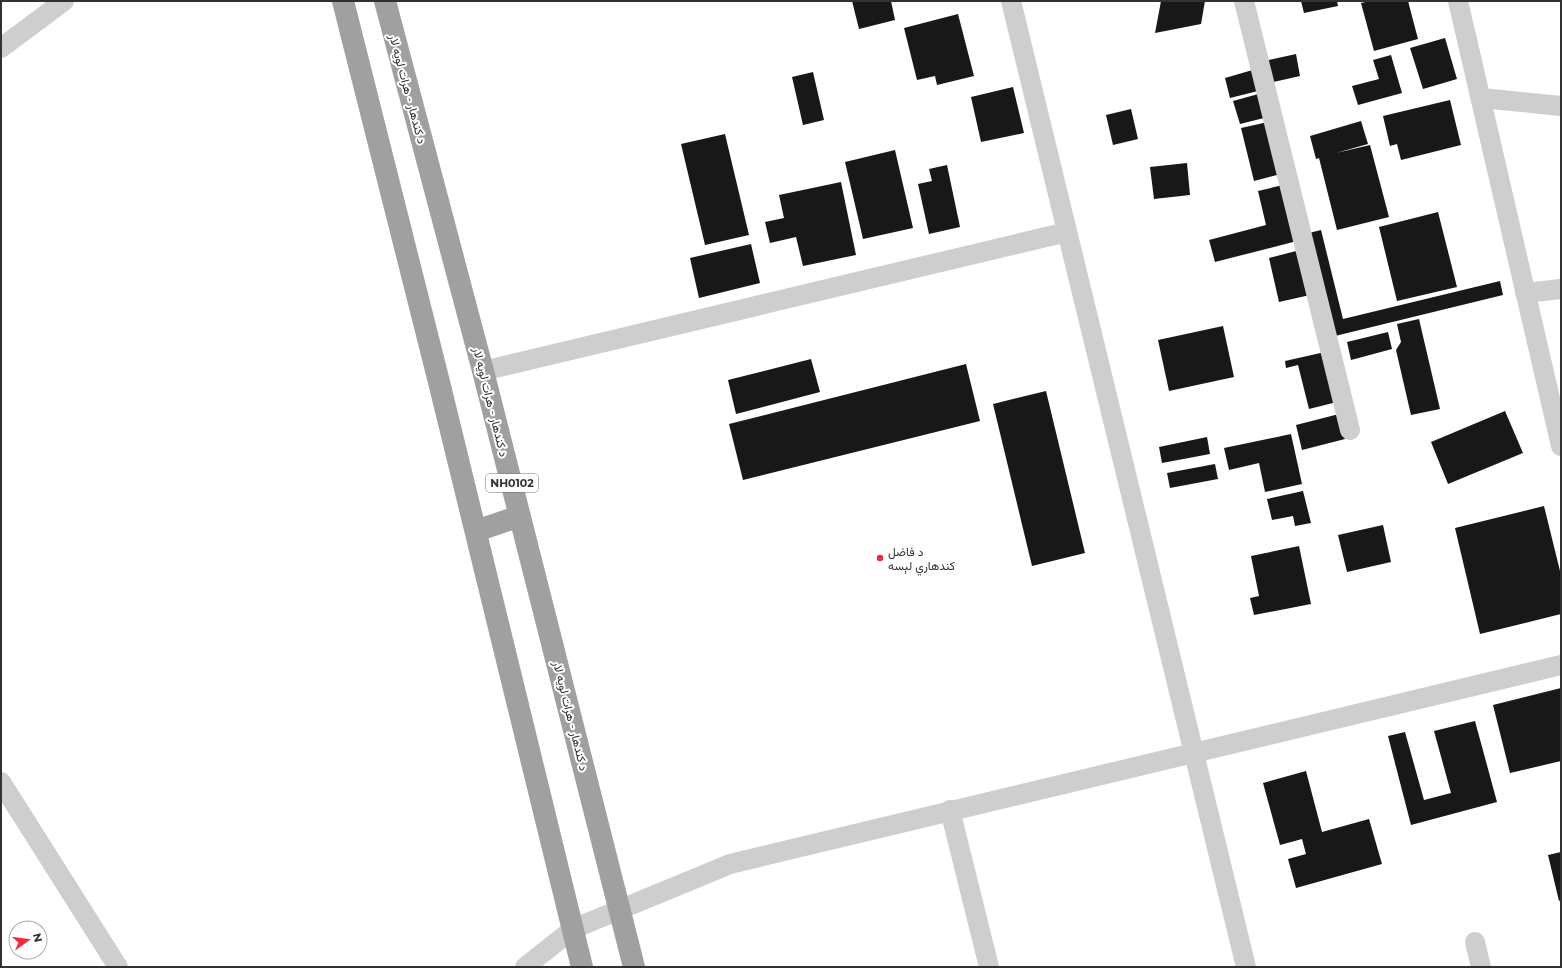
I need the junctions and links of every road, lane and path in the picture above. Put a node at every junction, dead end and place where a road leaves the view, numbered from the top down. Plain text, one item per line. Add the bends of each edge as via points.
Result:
1 (64, 1) edge
2 (343, 1) edge
3 (384, 1) edge
4 (1011, 1) edge
5 (1244, 1) edge
6 (1458, 1) edge
7 (1, 48) edge
8 (1482, 98) junction
9 (1561, 106) edge
10 (1067, 232) junction
11 (1561, 289) edge
12 (1525, 293) junction
13 (483, 371) junction
14 (1350, 430) dead end
15 (1561, 446) edge
16 (520, 516) junction
17 (476, 531) junction
18 (1561, 665) edge
19 (1193, 752) junction
20 (1, 782) edge
21 (950, 810) junction
22 (621, 909) junction
23 (572, 929) junction
24 (1475, 942) dead end
25 (118, 967) edge
26 (525, 967) edge
27 (582, 967) edge
28 (634, 967) edge
29 (989, 967) edge
30 (1246, 967) edge
31 (1481, 967) edge

1 - 7 street
2 - 17 highway
3 - 13 highway, د کندهار - هرات لويه لار / NH0102
4 - 10 street
5 - 14 street
6 - 8 street
8 - 9 street
8 - 12 street
10 - 13 street
10 - 19 street
11 - 12 street
12 - 15 street
13 - 16 highway, د کندهار - هرات لويه لار / NH0102
16 - 17 highway
16 - 22 highway, د کندهار - هرات لويه لار / NH0102
17 - 23 highway
18 - 19 street
19 - 21 street
19 - 30 street
20 - 25 street
21 - 22 street via 730,864
21 - 29 street
22 - 23 street
22 - 28 highway, د کندهار - هرات لويه لار / NH0102
23 - 26 street
23 - 27 highway
24 - 31 street

